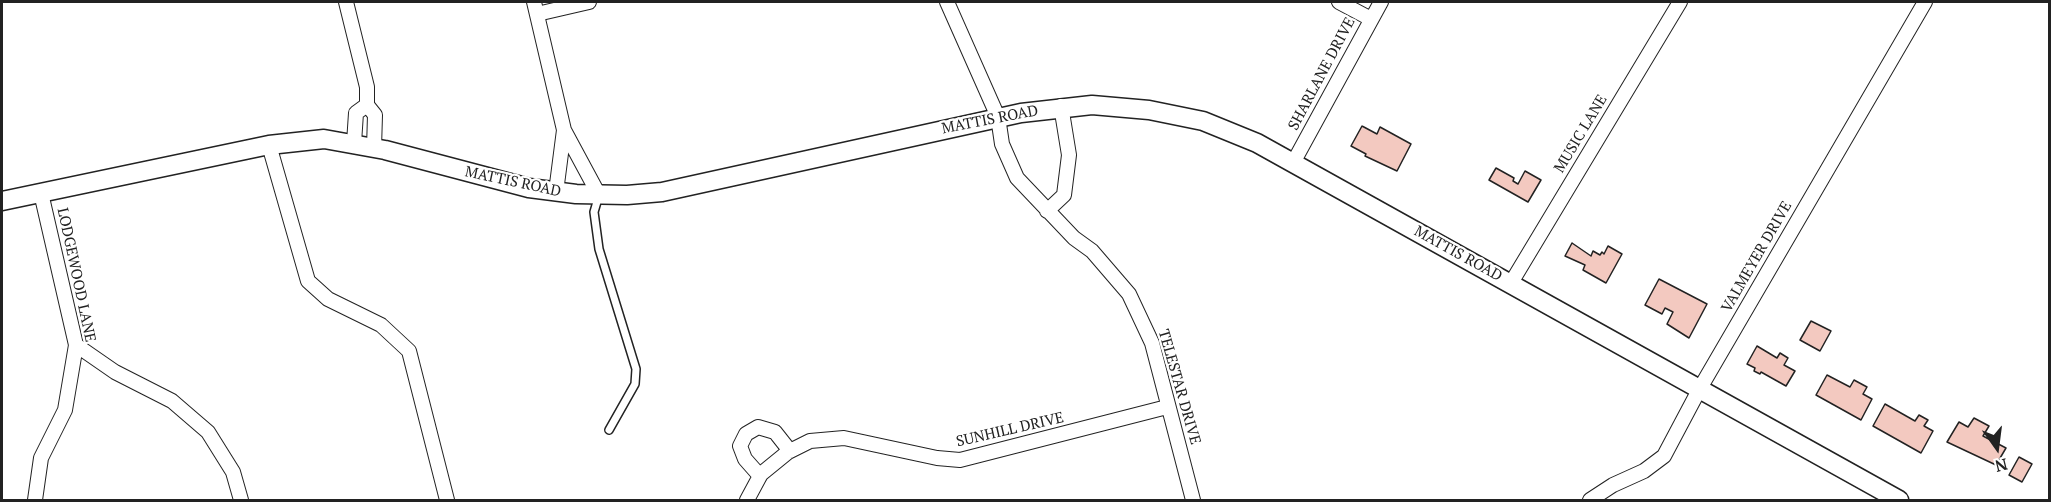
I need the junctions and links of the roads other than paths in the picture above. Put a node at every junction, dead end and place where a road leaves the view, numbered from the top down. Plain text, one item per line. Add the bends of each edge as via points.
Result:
1 (345, 2) edge
2 (589, 2) edge
3 (947, 2) edge
4 (1339, 2) edge
5 (1382, 2) edge
6 (1680, 2) edge
7 (1925, 2) edge
8 (536, 8) edge
9 (1371, 19) junction
10 (367, 105) junction
11 (1061, 106) junction
12 (998, 117) junction
13 (564, 130) junction
14 (354, 143) junction
15 (269, 145) junction
16 (374, 148) junction
17 (1293, 163) junction
18 (556, 192) junction
19 (41, 193) junction
20 (599, 195) junction
21 (2, 201) edge
22 (1047, 212) junction
23 (1511, 283) junction
24 (76, 345) junction
25 (1700, 390) junction
26 (1167, 407) junction
27 (609, 430) dead end
28 (790, 451) junction
29 (760, 476) junction
30 (35, 501) edge
31 (241, 501) edge
32 (447, 501) edge
33 (747, 501) edge
34 (1193, 501) edge
35 (1590, 501) edge
36 (1899, 501) edge

1 - 10 street via 367,87
2 - 8 street
3 - 12 street, TELESTAR DRIVE
4 - 9 street
5 - 9 street, SHARLANE DRIVE
6 - 23 street, MUSIC LANE
7 - 25 street, VALMEYER DRIVE
8 - 13 street
9 - 17 street, SHARLANE DRIVE
10 - 14 street via 356,114
10 - 16 street via 375,115
11 - 12 main road, MATTIS ROAD
11 - 17 main road, MATTIS ROAD via 1122,107 1203,122 1257,143
11 - 22 street via 1069,155 1064,195
12 - 20 main road, MATTIS ROAD via 662,192
12 - 22 street, TELESTAR DRIVE via 1002,144 1017,178
13 - 18 street
13 - 20 street
14 - 15 main road, MATTIS ROAD via 316,140
14 - 16 main road, MATTIS ROAD
15 - 19 main road, MATTIS ROAD
15 - 32 street via 308,281 328,299 381,325 409,351
16 - 18 main road, MATTIS ROAD
17 - 23 main road, MATTIS ROAD
18 - 20 main road, MATTIS ROAD
19 - 21 main road, MATTIS ROAD
19 - 24 street, LODGEWOOD LANE
20 - 27 lane via 594,212 599,249 636,369 635,384
22 - 26 street, TELESTAR DRIVE via 1092,251 1129,294 1152,343
23 - 25 main road, MATTIS ROAD
24 - 30 street, LODGEWOOD LANE via 65,410 41,458
24 - 31 street via 115,372 172,401 208,432 233,472
25 - 35 street, VALMEYER DRIVE via 1664,456
25 - 36 main road, MATTIS ROAD
26 - 28 street, SUNHILL DRIVE via 960,460 844,438 810,441
26 - 34 street, TELESTAR DRIVE
28 - 29 street, SUNHILL DRIVE
28 - 29 street via 775,432 758,427 746,434 740,446 745,459
29 - 33 street, SUNHILL DRIVE

